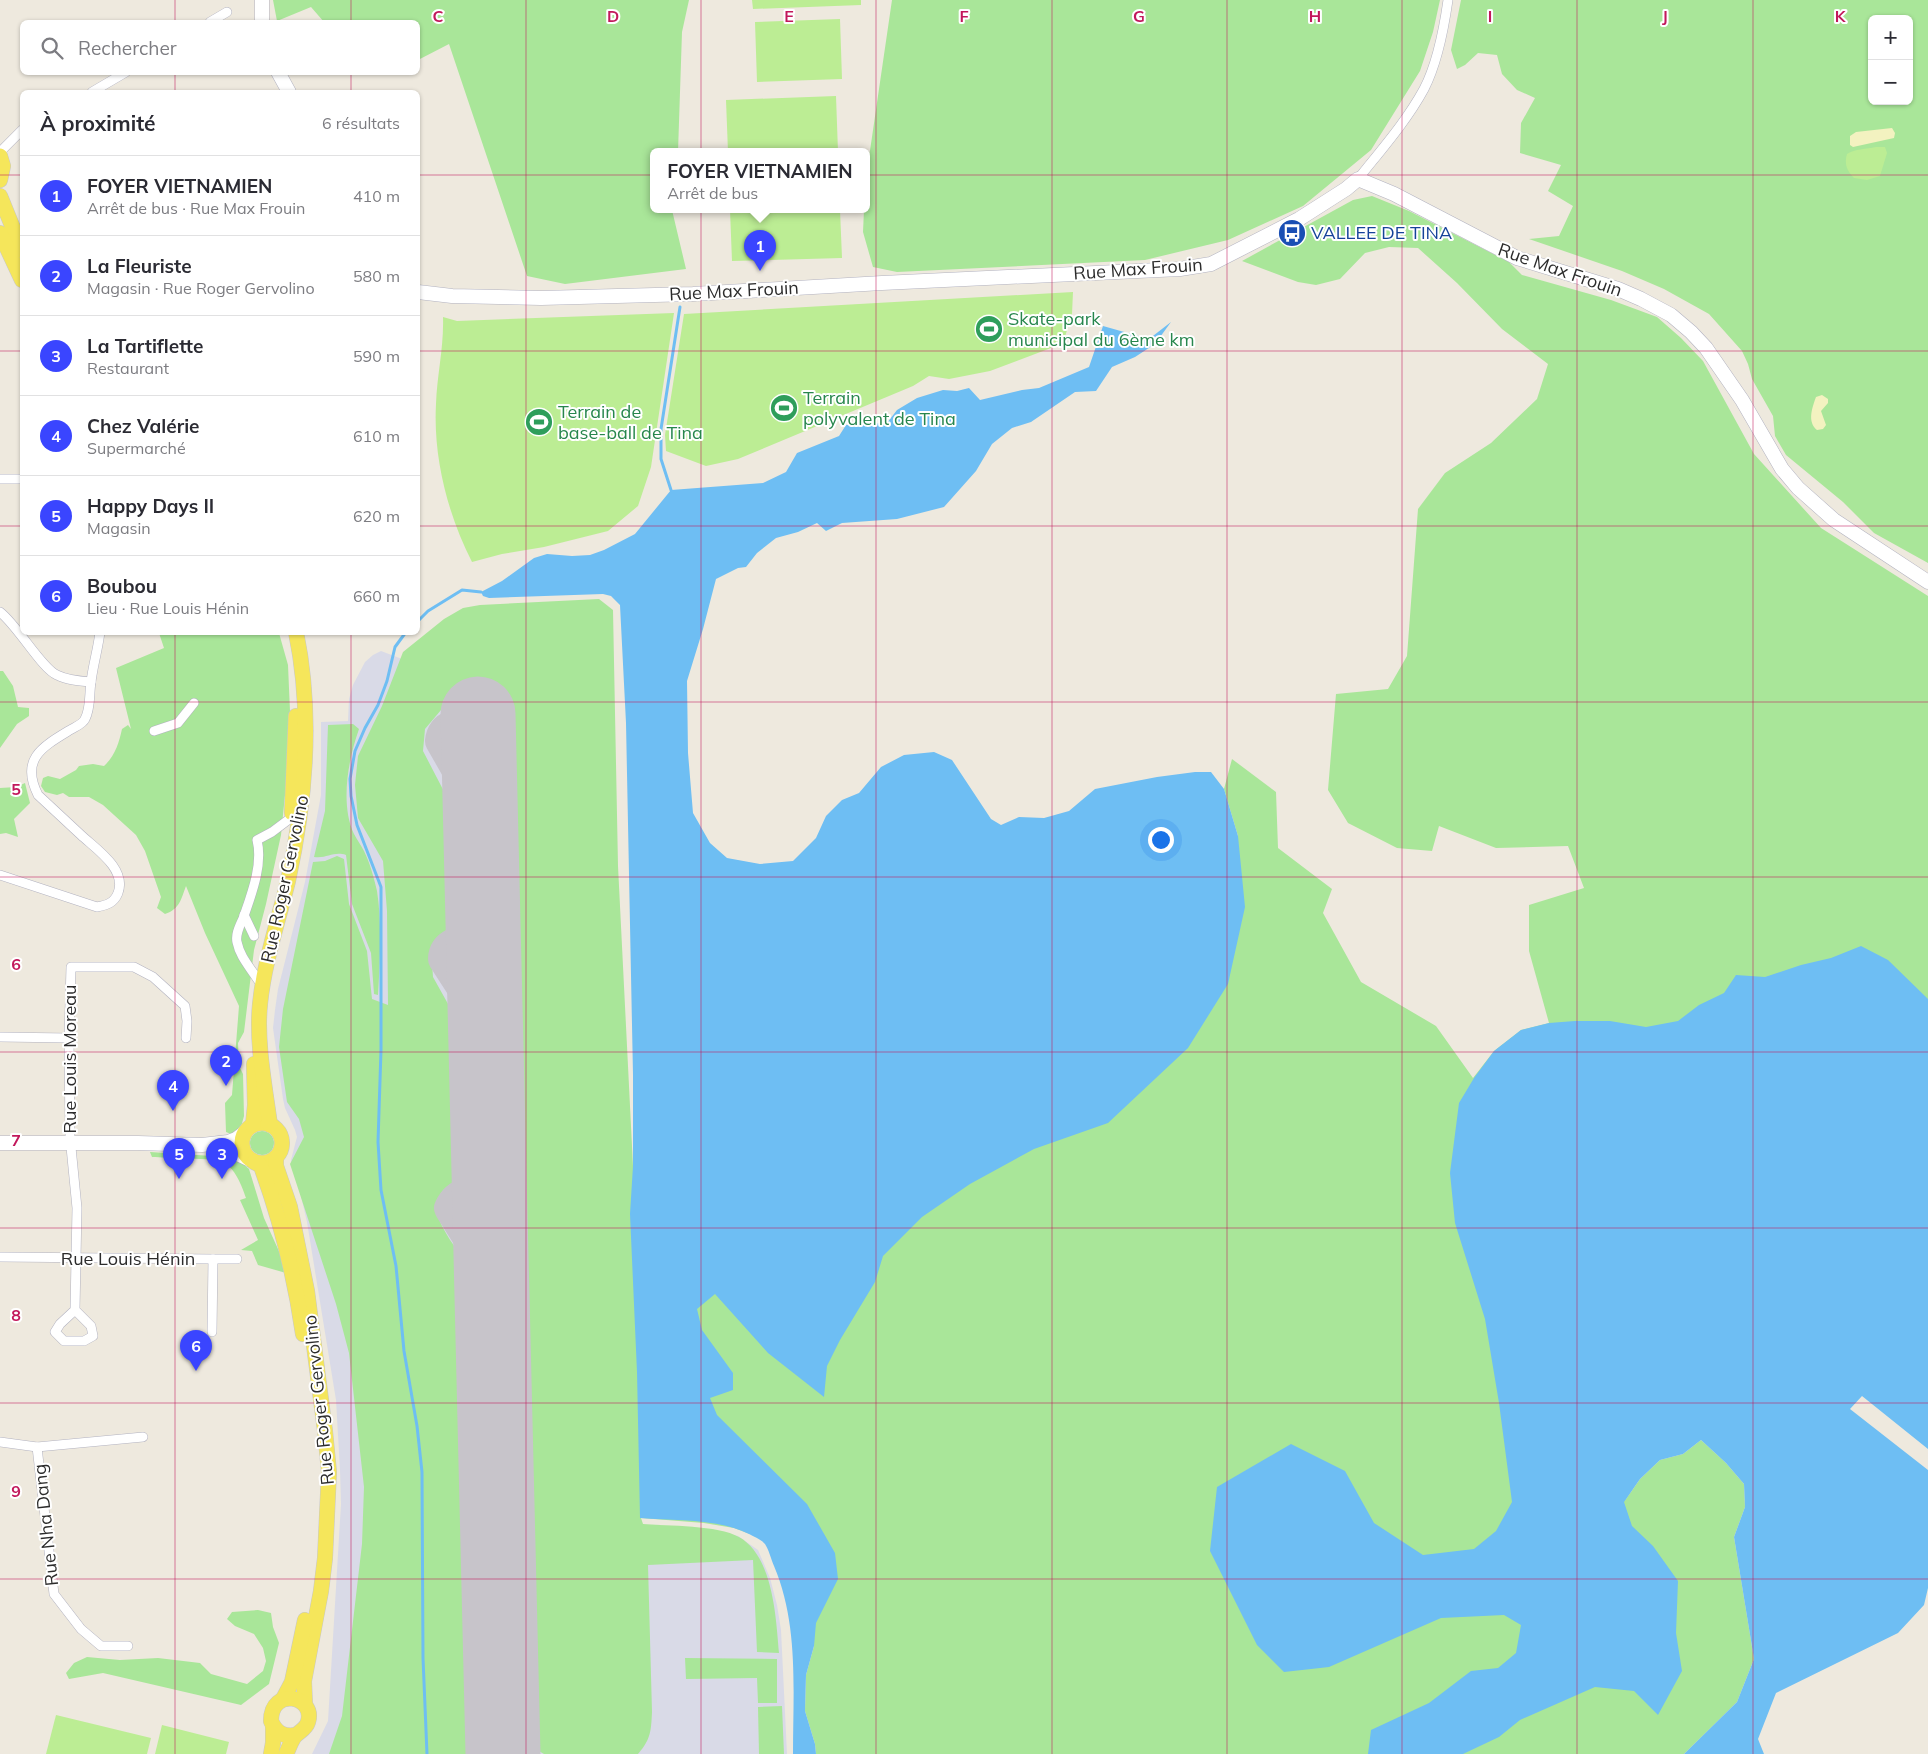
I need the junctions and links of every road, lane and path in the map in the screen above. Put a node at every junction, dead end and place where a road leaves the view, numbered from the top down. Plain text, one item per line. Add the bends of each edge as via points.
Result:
1 (262, 0) edge
2 (1448, 0) edge
3 (228, 12) dead end
4 (214, 20) edge
5 (262, 20) edge
6 (121, 75) edge
7 (280, 75) edge
8 (95, 90) edge
9 (288, 90) edge
10 (20, 132) edge
11 (0, 154) edge
12 (1358, 179) junction
13 (0, 180) edge
14 (0, 196) edge
15 (0, 233) edge
16 (20, 245) edge
17 (20, 276) edge
18 (420, 292) edge
19 (0, 479) edge
20 (20, 479) edge
21 (1928, 582) edge
22 (0, 612) edge
23 (20, 632) edge
24 (22, 635) edge
25 (99, 635) edge
26 (288, 635) edge
27 (297, 635) edge
28 (91, 682) junction
29 (194, 703) dead end
30 (154, 731) dead end
31 (292, 817) junction
32 (0, 875) edge
33 (244, 915) junction
34 (254, 936) dead end
35 (258, 980) junction
36 (0, 1038) edge
37 (69, 1038) junction
38 (186, 1038) dead end
39 (270, 1125) junction
40 (249, 1129) junction
41 (0, 1143) edge
42 (70, 1143) junction
43 (202, 1145) junction
44 (276, 1157) junction
45 (251, 1160) junction
46 (0, 1257) edge
47 (76, 1259) junction
48 (213, 1259) junction
49 (237, 1259) dead end
50 (75, 1310) dead end
51 (212, 1332) dead end
52 (144, 1437) dead end
53 (0, 1442) edge
54 (38, 1447) junction
55 (128, 1646) dead end
56 (283, 1699) junction
57 (305, 1705) junction
58 (273, 1727) junction
59 (296, 1735) junction
60 (270, 1754) edge
61 (286, 1754) edge

1 - 5 street
2 - 12 street via 1441,37 1425,87 1400,126
3 - 4 street
6 - 8 street
7 - 9 street
10 - 11 street
11 - 13 main road via 3,166
12 - 18 street, Rue Max Frouin via 1299,219 1211,264 1180,269 693,294 541,298
12 - 21 street, Rue Max Frouin via 1394,194 1517,258 1618,289 1670,316 1706,348 1742,400 1782,469 1798,488 1834,520
14 - 16 main road
15 - 17 main road
19 - 20 street
22 - 23 street
24 - 28 street via 55,675
25 - 28 street
26 - 31 main road, Rue Roger Gervolino via 294,658 296,701
27 - 39 main road, Rue Roger Gervolino via 305,697 304,789 260,1006 260,1038
28 - 32 street via 90,707 85,721 43,748 32,762 32,784 38,795 107,859 118,874 120,886 116,898 97,907
29 - 30 street via 178,723
31 - 33 street via 257,840 260,862
31 - 35 main road, Rue Roger Gervolino
33 - 34 street
33 - 35 street via 237,941 245,963
35 - 40 main road, Rue Roger Gervolino via 252,1020 255,1105
36 - 37 street
37 - 38 street, Rue Louis Moreau via 72,967 134,967 153,977 185,1006
37 - 42 street, Rue Louis Moreau
39 - 40 main road via 258,1124
39 - 44 main road via 281,1138 281,1150
40 - 43 street via 228,1142
40 - 45 main road via 242,1138 242,1149
41 - 42 street
42 - 43 street
42 - 47 street, Rue Louis Moreau via 77,1208
43 - 45 street via 227,1149
44 - 45 main road via 266,1163
44 - 57 main road, Rue Roger Gervolino via 307,1291 328,1464 325,1558 304,1681
45 - 56 main road, Rue Roger Gervolino via 260,1165 290,1265 301,1322 318,1457 312,1588 292,1682
46 - 47 street, Rue Louis Hénin
47 - 48 street, Rue Louis Hénin
47 - 50 street, Rue Louis Moreau
48 - 49 street
48 - 51 street, Rue Louis Hénin
52 - 54 street
53 - 54 street
54 - 55 street, Rue Nha Dang via 54,1594 81,1629 101,1646
56 - 57 main road via 295,1698
56 - 58 main road via 273,1708
57 - 59 main road via 308,1722
58 - 59 main road via 283,1735
58 - 60 main road
59 - 61 main road

